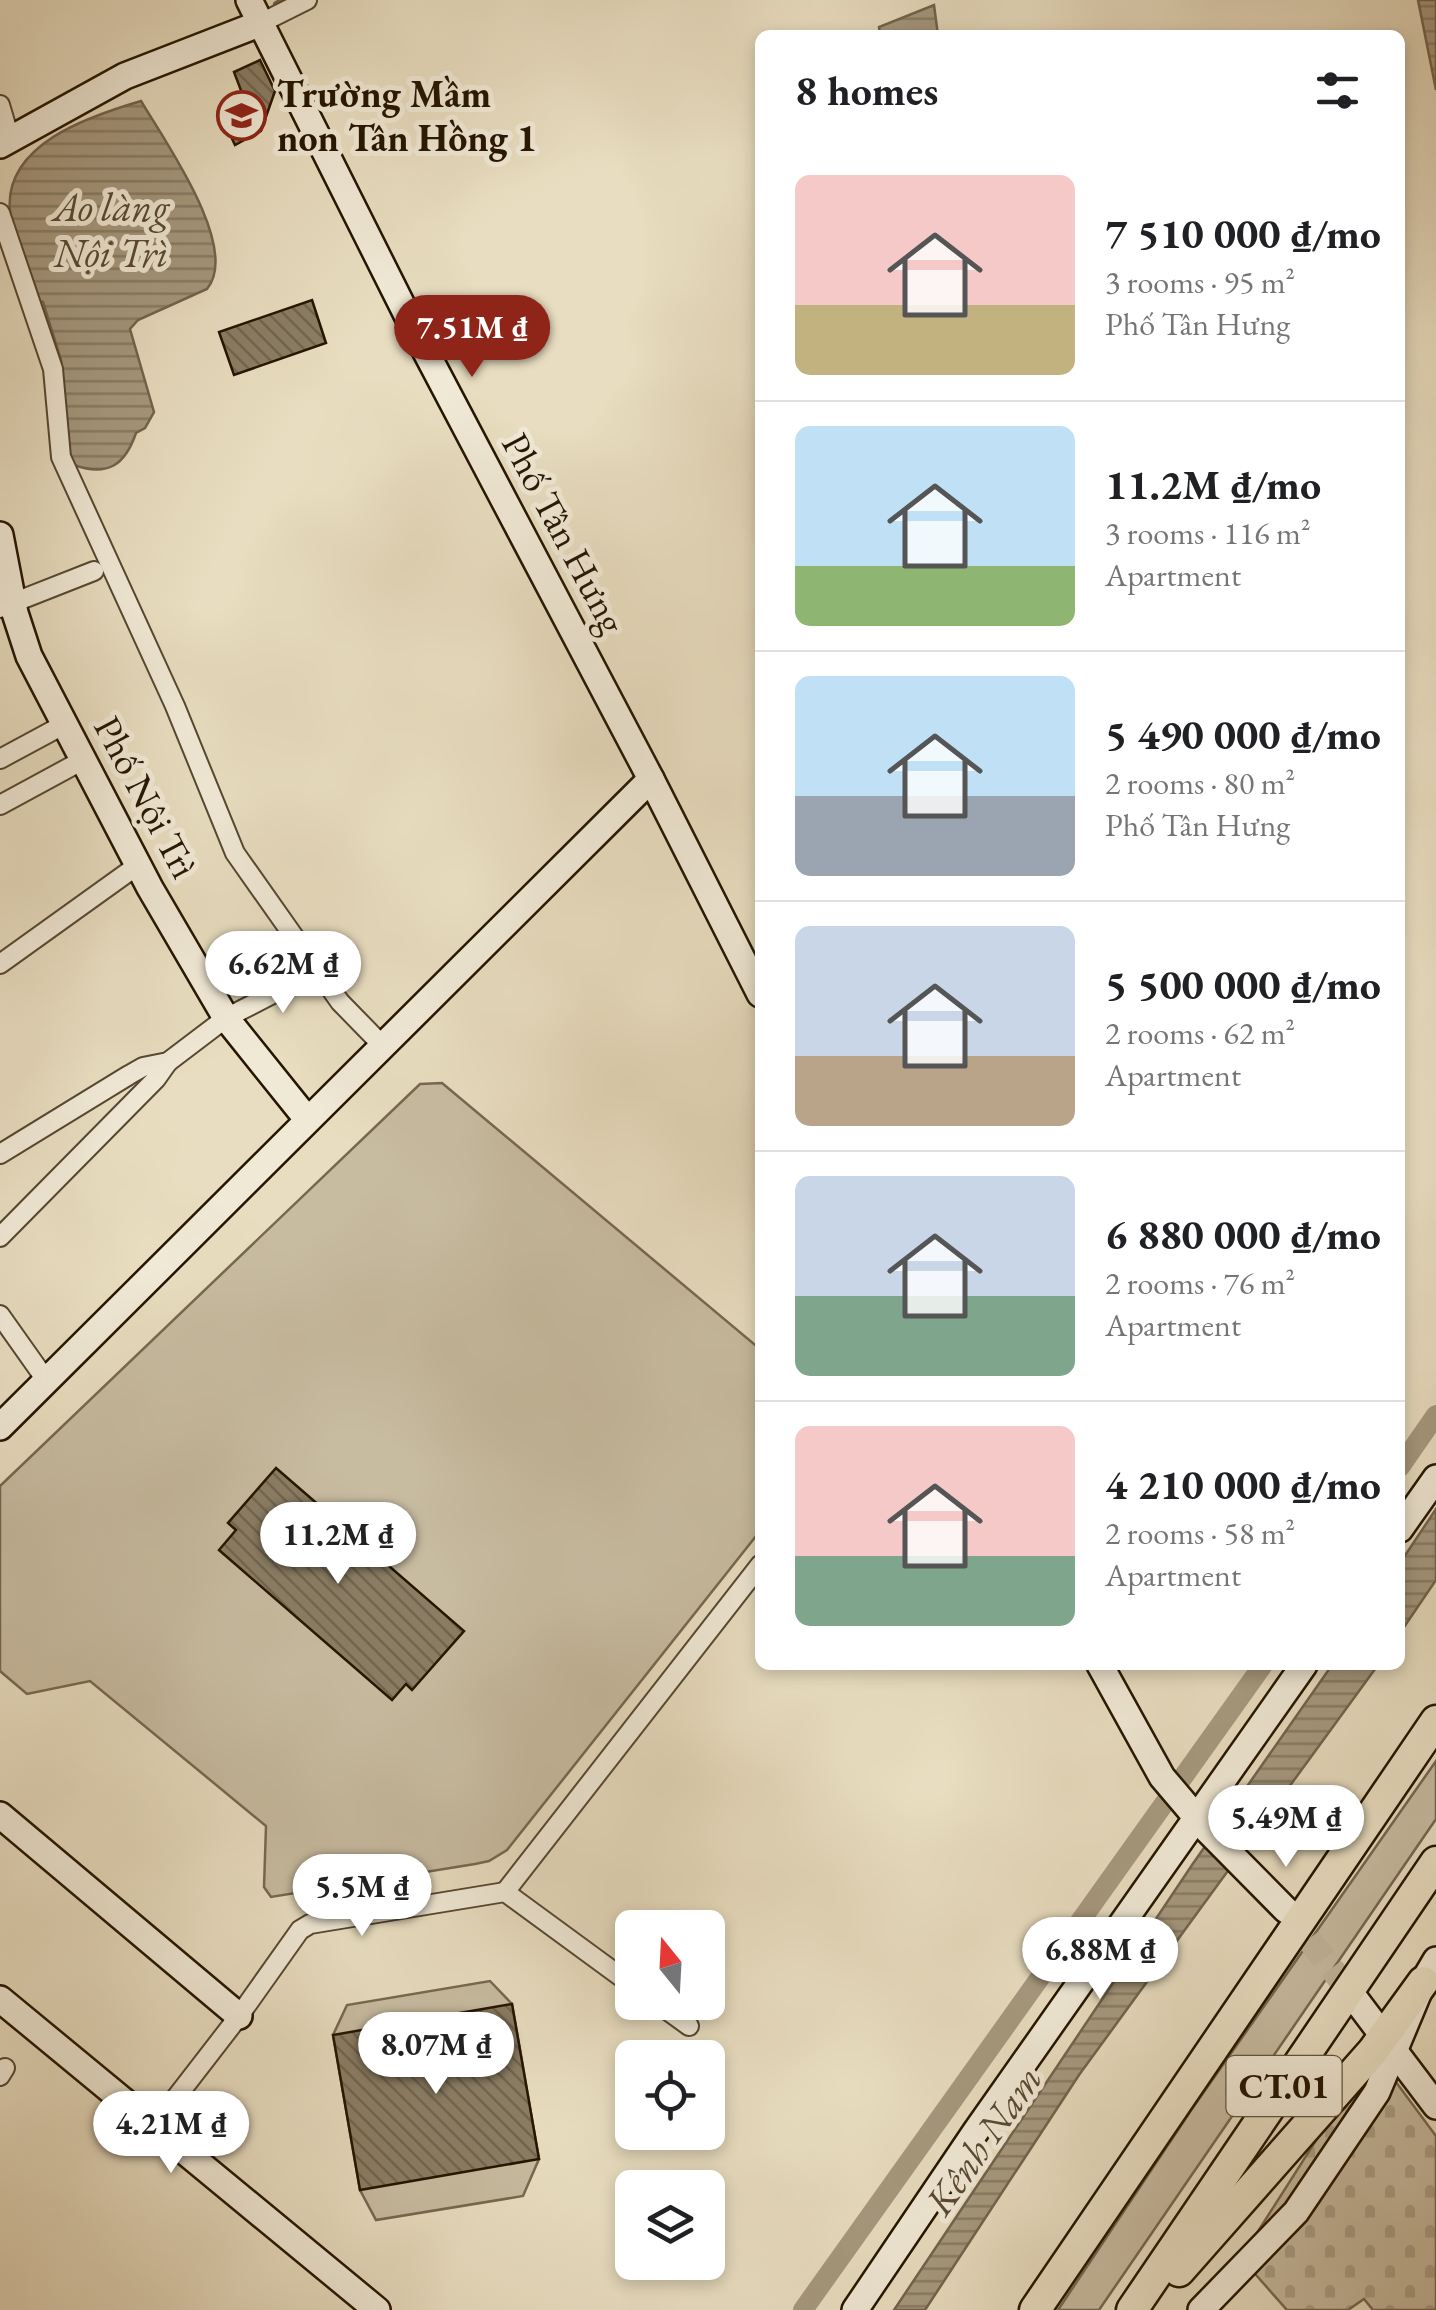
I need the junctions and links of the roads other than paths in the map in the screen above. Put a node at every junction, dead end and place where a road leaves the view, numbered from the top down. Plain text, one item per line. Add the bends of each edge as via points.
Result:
1 (249, 0) edge
2 (307, 0) edge
3 (258, 24) junction
4 (0, 105) edge
5 (5, 142) edge
6 (0, 212) edge
7 (1, 549) edge
8 (94, 571) dead end
9 (7, 606) edge
10 (65, 724) junction
11 (0, 759) edge
12 (83, 760) junction
13 (652, 779) junction
14 (0, 805) edge
15 (138, 865) junction
16 (0, 964) edge
17 (318, 971) junction
18 (755, 984) edge
19 (226, 1018) junction
20 (382, 1046) junction
21 (168, 1062) junction
22 (307, 1120) junction
23 (0, 1154) edge
24 (0, 1237) edge
25 (0, 1315) edge
26 (46, 1380) junction
27 (0, 1427) edge
28 (1436, 1478) edge
29 (1405, 1522) edge
30 (755, 1571) edge
31 (1103, 1670) edge
32 (1300, 1670) edge
33 (1436, 1721) edge
34 (0, 1815) edge
35 (1196, 1818) junction
36 (1436, 1862) edge
37 (504, 1892) junction
38 (1286, 1910) tunnel mouth
39 (1429, 1971) edge
40 (615, 1974) edge
41 (1353, 1996) tunnel mouth
42 (0, 1999) edge
43 (239, 2016) junction
44 (681, 2020) edge
45 (689, 2026) dead end
46 (1388, 2043) junction
47 (1436, 2106) edge
48 (154, 2126) junction
49 (377, 2310) edge
50 (855, 2310) edge
51 (1035, 2310) edge
52 (1132, 2310) edge
53 (1151, 2310) edge
54 (1200, 2310) edge

1 - 3 street, Phố Tân Hưng
2 - 3 street
3 - 5 street via 125,76
3 - 13 street, Phố Tân Hưng
4 - 5 street
6 - 17 street via 53,369 61,458 235,853
7 - 9 street, Phố Nội Trì
8 - 9 street
9 - 10 street, Phố Nội Trì
10 - 11 street
10 - 12 street, Phố Nội Trì
12 - 14 street
12 - 15 street, Phố Nội Trì
13 - 18 street, Phố Tân Hưng
13 - 20 street
15 - 16 street
15 - 19 street, Phố Nội Trì
17 - 19 street
17 - 20 street
19 - 21 street
19 - 22 street, Phố Nội Trì
20 - 22 street
21 - 23 street via 143,1067
21 - 24 street
22 - 26 street
25 - 26 street
26 - 27 street
28 - 29 street
30 - 37 street
31 - 35 street via 1162,1777
32 - 35 street
33 - 51 highway, CT.01
34 - 43 street
35 - 38 street
35 - 50 street
36 - 52 highway, CT.01
37 - 40 street
37 - 43 street via 310,1924
39 - 46 highway
41 - 46 street
42 - 48 street
43 - 48 street
44 - 45 street
46 - 47 street
46 - 53 highway via 1189,2257
46 - 54 street via 1377,2092 1296,2212
48 - 49 street

